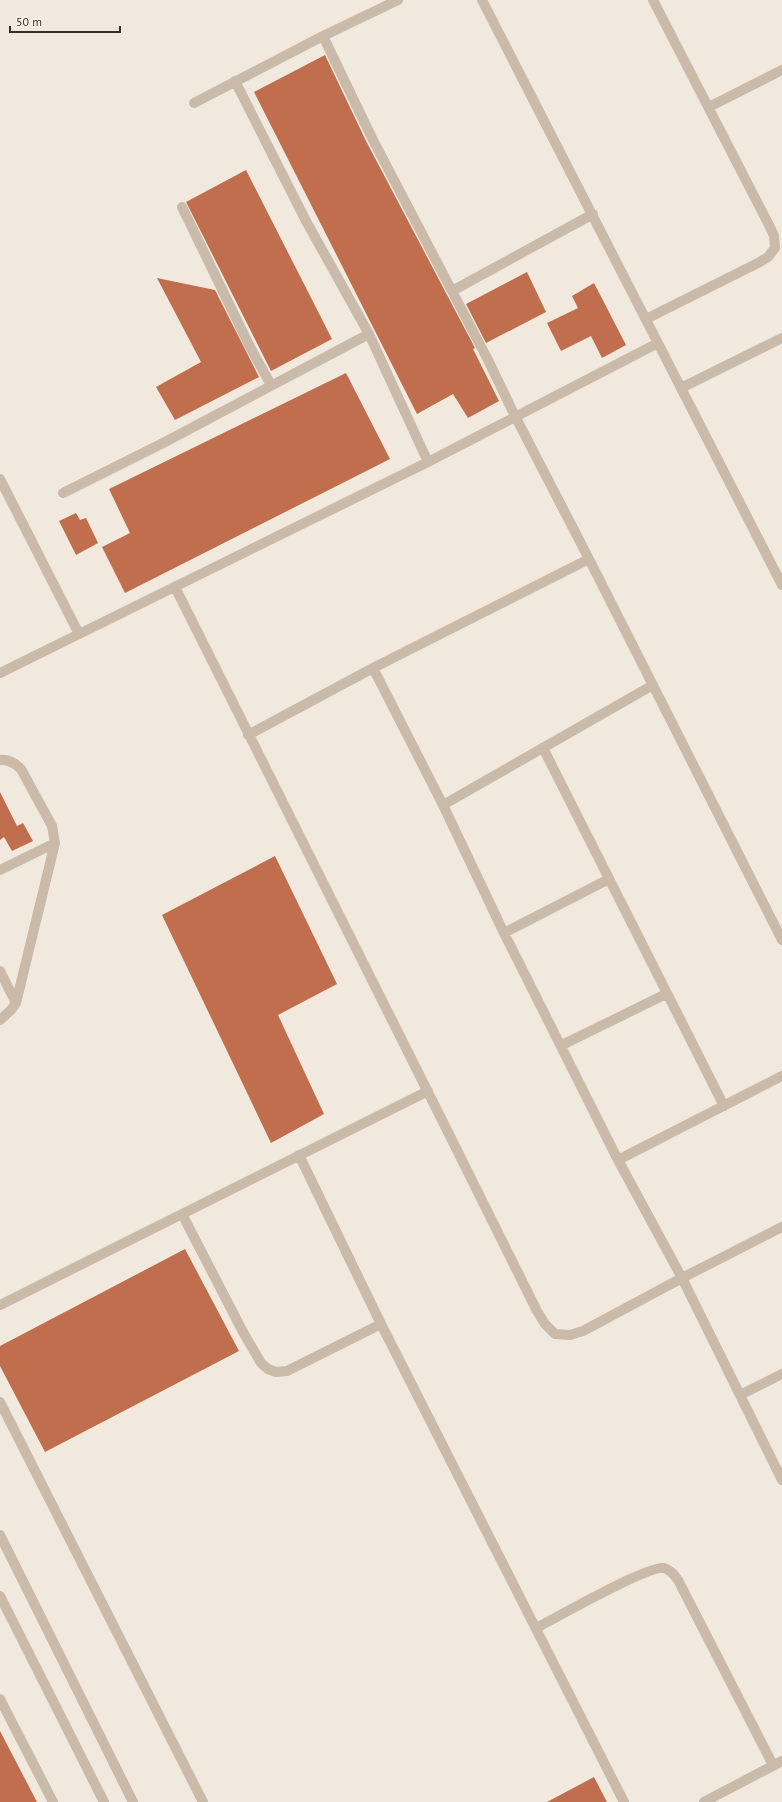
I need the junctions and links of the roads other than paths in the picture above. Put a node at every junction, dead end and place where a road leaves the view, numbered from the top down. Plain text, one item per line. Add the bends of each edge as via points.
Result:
1 (398, 0) edge
2 (482, 0) edge
3 (653, 0) edge
4 (323, 36) junction
5 (782, 70) edge
6 (235, 81) junction
7 (194, 103) dead end
8 (709, 107) junction
9 (182, 207) dead end
10 (593, 214) junction
11 (452, 291) junction
12 (646, 320) junction
13 (369, 334) junction
14 (782, 338) edge
15 (658, 343) junction
16 (271, 385) junction
17 (681, 388) junction
18 (515, 416) junction
19 (428, 462) junction
20 (0, 479) edge
21 (63, 493) dead end
22 (589, 559) junction
23 (782, 586) edge
24 (175, 587) junction
25 (79, 634) junction
26 (373, 668) junction
27 (0, 673) edge
28 (653, 685) junction
29 (248, 735) junction
30 (543, 748) junction
31 (0, 760) edge
32 (443, 805) junction
33 (55, 843) junction
34 (0, 870) edge
35 (610, 879) junction
36 (504, 933) junction
37 (782, 940) edge
38 (0, 971) edge
39 (666, 994) junction
40 (16, 1003) junction
41 (0, 1020) edge
42 (562, 1045) junction
43 (782, 1076) edge
44 (428, 1091) junction
45 (724, 1106) junction
46 (299, 1155) junction
47 (618, 1160) junction
48 (182, 1214) junction
49 (782, 1227) edge
50 (682, 1278) junction
51 (0, 1305) edge
52 (381, 1324) junction
53 (782, 1374) edge
54 (740, 1395) junction
55 (0, 1402) edge
56 (782, 1480) edge
57 (0, 1535) edge
58 (0, 1596) edge
59 (536, 1628) junction
60 (0, 1699) edge
61 (777, 1763) edge
62 (53, 1802) edge
63 (104, 1802) edge
64 (133, 1802) edge
65 (203, 1802) edge
66 (624, 1802) edge
67 (704, 1802) edge

1 - 4 street
2 - 10 street
3 - 8 street
4 - 6 street
4 - 11 street via 372,138
5 - 8 street
6 - 7 street
6 - 13 street via 306,221
8 - 12 street via 774,236 775,248 763,260
9 - 16 street
10 - 11 street
10 - 12 street
11 - 18 street
12 - 15 street
13 - 16 street
13 - 19 street
14 - 17 street
15 - 17 street
15 - 18 street
16 - 21 street
17 - 23 street
18 - 19 street
18 - 22 street
19 - 24 street
20 - 25 street
22 - 26 street
22 - 28 street
24 - 25 street
24 - 29 street
25 - 27 street
26 - 29 street
26 - 32 street
28 - 30 street
28 - 37 street
29 - 44 street
30 - 32 street
30 - 35 street
31 - 33 street via 5,759 21,769 52,826
32 - 36 street
33 - 34 street
33 - 40 street
35 - 36 street
35 - 39 street
36 - 42 street
38 - 40 street
39 - 42 street
39 - 45 street
40 - 41 street
42 - 47 street
43 - 45 street
44 - 46 street
44 - 50 street via 537,1311 555,1334 570,1335 583,1331
45 - 47 street
46 - 48 street
46 - 52 street
47 - 50 street
48 - 51 street
48 - 52 street via 243,1332 261,1364 268,1369 276,1372 288,1371
49 - 50 street
50 - 54 street
52 - 59 street
53 - 54 street
54 - 56 street
55 - 65 street
57 - 64 street
58 - 63 street
59 - 61 street via 643,1572 664,1568 672,1572
59 - 66 street
60 - 62 street
61 - 67 street

